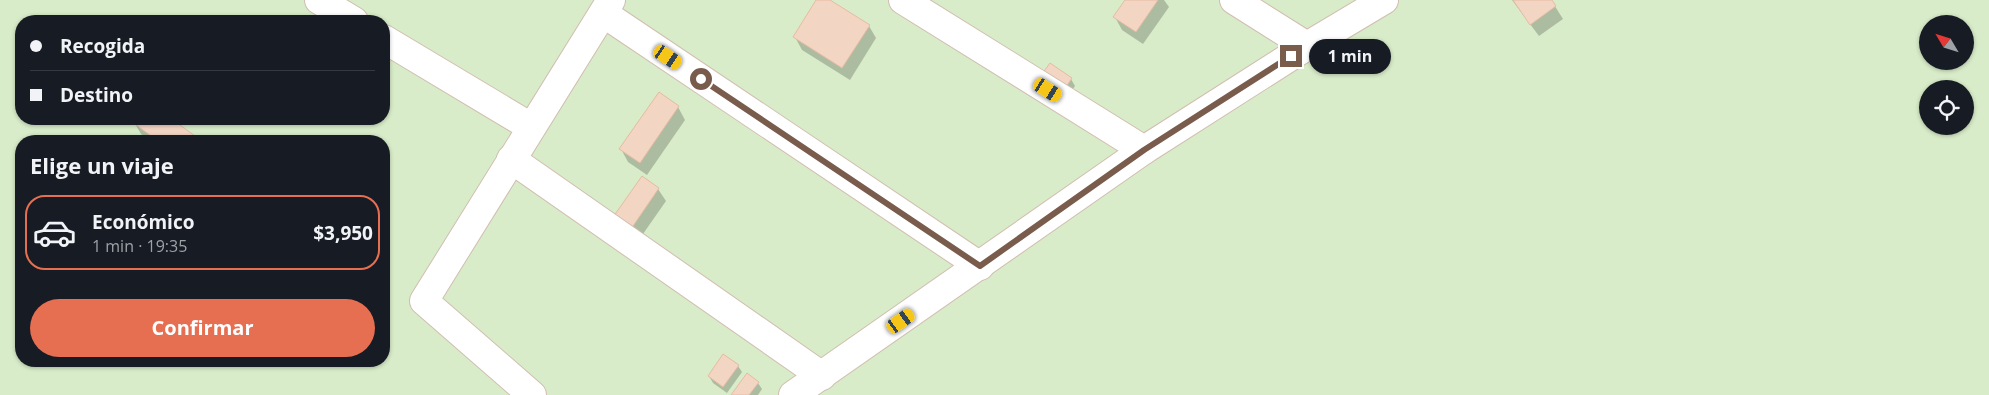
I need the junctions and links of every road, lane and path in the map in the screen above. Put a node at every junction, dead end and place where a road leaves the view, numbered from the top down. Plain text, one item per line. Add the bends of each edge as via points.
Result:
1 (318, 0) edge
2 (903, 0) edge
3 (1234, 0) edge
4 (1384, 0) edge
5 (607, 6) edge
6 (344, 15) edge
7 (390, 43) edge
8 (1307, 46) junction
9 (532, 127) junction
10 (1144, 150) junction
11 (511, 160) junction
12 (980, 266) junction
13 (822, 376) junction
14 (532, 395) edge
15 (793, 395) edge

1 - 6 street
2 - 10 street
3 - 8 street
4 - 8 street
5 - 9 street
5 - 12 street
7 - 9 street
8 - 10 street
9 - 11 street
10 - 12 street
11 - 13 street
11 - 14 street via 424,301
12 - 13 street
13 - 15 street

